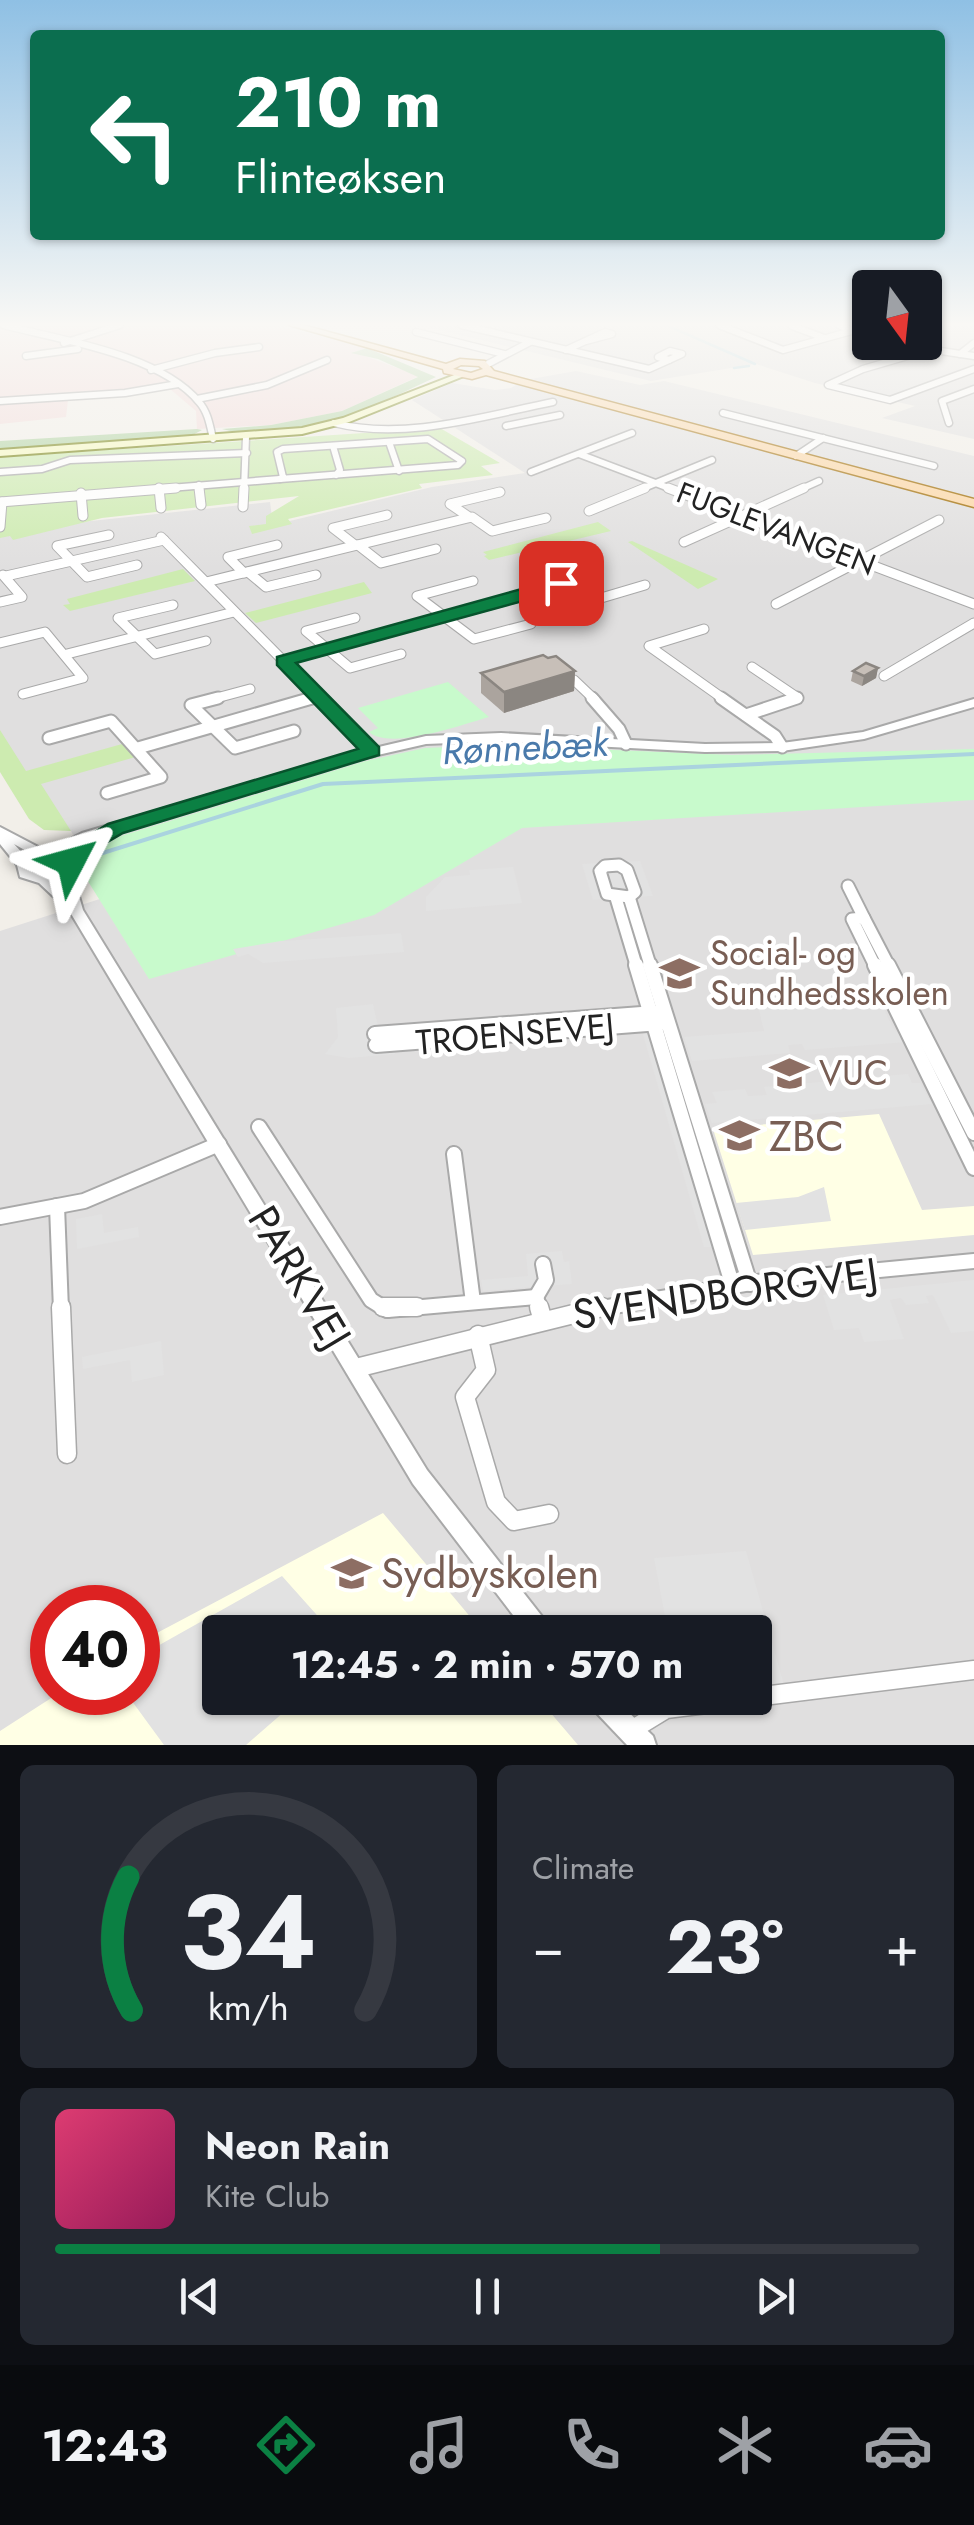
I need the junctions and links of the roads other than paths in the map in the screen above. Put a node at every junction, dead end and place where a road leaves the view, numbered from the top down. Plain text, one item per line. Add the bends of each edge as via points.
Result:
1 (202, 406) edge
2 (377, 406) edge
3 (531, 406) edge
4 (609, 406) edge
5 (944, 406) edge
6 (513, 410) junction
7 (723, 413) dead end
8 (560, 415) dead end
9 (531, 421) junction
10 (334, 423) junction
11 (949, 423) dead end
12 (506, 426) dead end
13 (632, 434) dead end
14 (246, 437) junction
15 (823, 438) junction
16 (212, 440) junction
17 (388, 442) junction
18 (333, 446) junction
19 (0, 453) edge
20 (247, 453) junction
21 (579, 454) junction
22 (796, 456) junction
23 (712, 460) dead end
24 (934, 466) dead end
25 (399, 471) junction
26 (0, 472) edge
27 (531, 472) dead end
28 (336, 475) junction
29 (278, 480) junction
30 (246, 481) junction
31 (818, 481) dead end
32 (656, 483) junction
33 (199, 485) junction
34 (160, 488) junction
35 (500, 492) dead end
36 (82, 493) junction
37 (1, 502) edge
38 (974, 503) edge
39 (201, 505) dead end
40 (162, 508) dead end
41 (243, 508) dead end
42 (589, 511) dead end
43 (386, 515) dead end
44 (83, 516) dead end
45 (742, 516) junction
46 (468, 518) junction
47 (546, 518) dead end
48 (939, 520) dead end
49 (0, 527) edge
50 (108, 535) dead end
51 (684, 542) dead end
52 (276, 545) dead end
53 (357, 545) junction
54 (436, 549) dead end
55 (594, 555) dead end
56 (860, 560) junction
57 (72, 561) junction
58 (136, 565) dead end
59 (246, 572) junction
60 (3, 574) edge
61 (316, 576) dead end
62 (473, 581) dead end
63 (206, 582) junction
64 (564, 584) junction
65 (645, 585) dead end
66 (0, 602) edge
67 (776, 604) dead end
68 (974, 604) edge
69 (172, 605) dead end
70 (234, 612) junction
71 (445, 617) junction
72 (355, 618) dead end
73 (974, 623) edge
74 (531, 624) dead end
75 (704, 629) dead end
76 (136, 636) junction
77 (206, 641) dead end
78 (0, 643) edge
79 (328, 649) junction
80 (66, 654) junction
81 (401, 654) dead end
82 (283, 661) junction
83 (752, 668) dead end
84 (884, 676) dead end
85 (574, 680) edge
86 (250, 688) dead end
87 (23, 694) dead end
88 (318, 696) junction
89 (974, 703) edge
90 (746, 716) junction
91 (212, 727) junction
92 (294, 732) dead end
93 (49, 738) dead end
94 (626, 744) junction
95 (782, 746) junction
96 (138, 748) junction
97 (372, 751) junction
98 (107, 793) dead end
99 (0, 834) edge
100 (54, 853) junction
101 (24, 864) junction
102 (65, 872) junction
103 (43, 879) junction
104 (848, 886) dead end
105 (622, 898) dead end
106 (76, 910) junction
107 (858, 918) junction
108 (659, 1018) junction
109 (375, 1040) dead end
110 (258, 1127) dead end
111 (974, 1134) edge
112 (219, 1144) junction
113 (454, 1154) dead end
114 (974, 1168) edge
115 (56, 1206) junction
116 (0, 1216) edge
117 (974, 1260) edge
118 (543, 1264) dead end
119 (741, 1286) junction
120 (536, 1297) junction
121 (472, 1302) junction
122 (543, 1321) junction
123 (478, 1335) junction
124 (356, 1368) junction
125 (67, 1454) dead end
126 (549, 1514) dead end
127 (527, 1615) edge
128 (974, 1670) edge
129 (772, 1696) edge
130 (615, 1715) edge
131 (660, 1715) edge
132 (637, 1738) edge

1 - 16 street
2 - 10 main road
3 - 6 street
4 - 22 main road
5 - 11 street
6 - 9 street
6 - 10 street via 443,423 356,429
7 - 15 street
8 - 9 street
9 - 12 street
10 - 14 main road
13 - 21 street
14 - 16 main road
14 - 20 street
15 - 22 street
15 - 24 street
16 - 19 main road
17 - 18 street
17 - 25 street
17 - 25 street via 428,439 462,461
18 - 28 street
18 - 29 street via 280,450
20 - 26 street via 70,460
20 - 30 street
21 - 27 street
21 - 32 street, FUGLEVANGEN
22 - 38 main road
23 - 32 street
25 - 28 street
28 - 29 street
29 - 30 street
30 - 33 street
30 - 41 street
31 - 45 street
32 - 42 street
32 - 45 street, FUGLEVANGEN
33 - 34 street
33 - 39 street
34 - 36 street
34 - 40 street
35 - 46 street via 450,504
36 - 37 street
36 - 44 street
37 - 49 street
43 - 53 street via 333,528
45 - 51 street
45 - 56 street, FUGLEVANGEN
46 - 47 street via 492,531
46 - 53 street
48 - 56 street
50 - 57 street via 57,546
52 - 59 street via 228,557
53 - 54 street via 382,563
53 - 59 street
55 - 64 street via 542,569
56 - 67 street
56 - 68 street, FUGLEVANGEN
57 - 58 street via 87,576
57 - 60 street
57 - 63 street via 162,538
59 - 61 street via 266,587
59 - 63 street
60 - 66 street via 22,597
62 - 71 street via 418,596
63 - 70 street
64 - 65 street via 591,600
64 - 71 street
69 - 76 street via 118,618
70 - 76 street
70 - 82 street
71 - 74 street via 474,639
71 - 79 street
72 - 79 street via 306,631
73 - 84 street
75 - 90 street via 649,646
76 - 77 street via 155,654
76 - 80 street
78 - 80 street via 44,632
79 - 81 street via 350,668
79 - 82 street
80 - 87 street via 83,678
82 - 88 street
83 - 90 street via 798,698
85 - 94 street via 618,724
86 - 91 street via 191,705
88 - 91 street
88 - 97 street
89 - 95 street via 864,735
90 - 95 street
91 - 92 street via 234,748
91 - 96 street
93 - 96 street via 111,721
94 - 95 street
94 - 97 street via 461,738
96 - 98 street via 161,778
97 - 100 street
99 - 100 street
99 - 101 street
100 - 101 street
100 - 102 street via 71,862
101 - 103 street, PARKVEJ via 28,876
102 - 103 street
102 - 106 street, PARKVEJ
103 - 106 street, PARKVEJ
104 - 107 street
105 - 108 street, TROENSEVEJ
106 - 112 street, PARKVEJ
107 - 111 street
107 - 114 street
108 - 109 street, TROENSEVEJ
108 - 119 street, TROENSEVEJ
110 - 121 street via 371,1300 387,1310
112 - 115 street via 84,1201
112 - 124 street, PARKVEJ
113 - 121 street
115 - 116 street
115 - 125 street
117 - 119 street, SVENDBORGVEJ
118 - 120 street via 546,1280
119 - 122 street, SVENDBORGVEJ
120 - 121 street
120 - 122 street
122 - 123 street, SVENDBORGVEJ
123 - 124 street, SVENDBORGVEJ
123 - 126 street via 486,1370 465,1398 496,1502 514,1521
124 - 127 street, PARKVEJ via 420,1477
128 - 129 street
130 - 132 street
131 - 132 street

